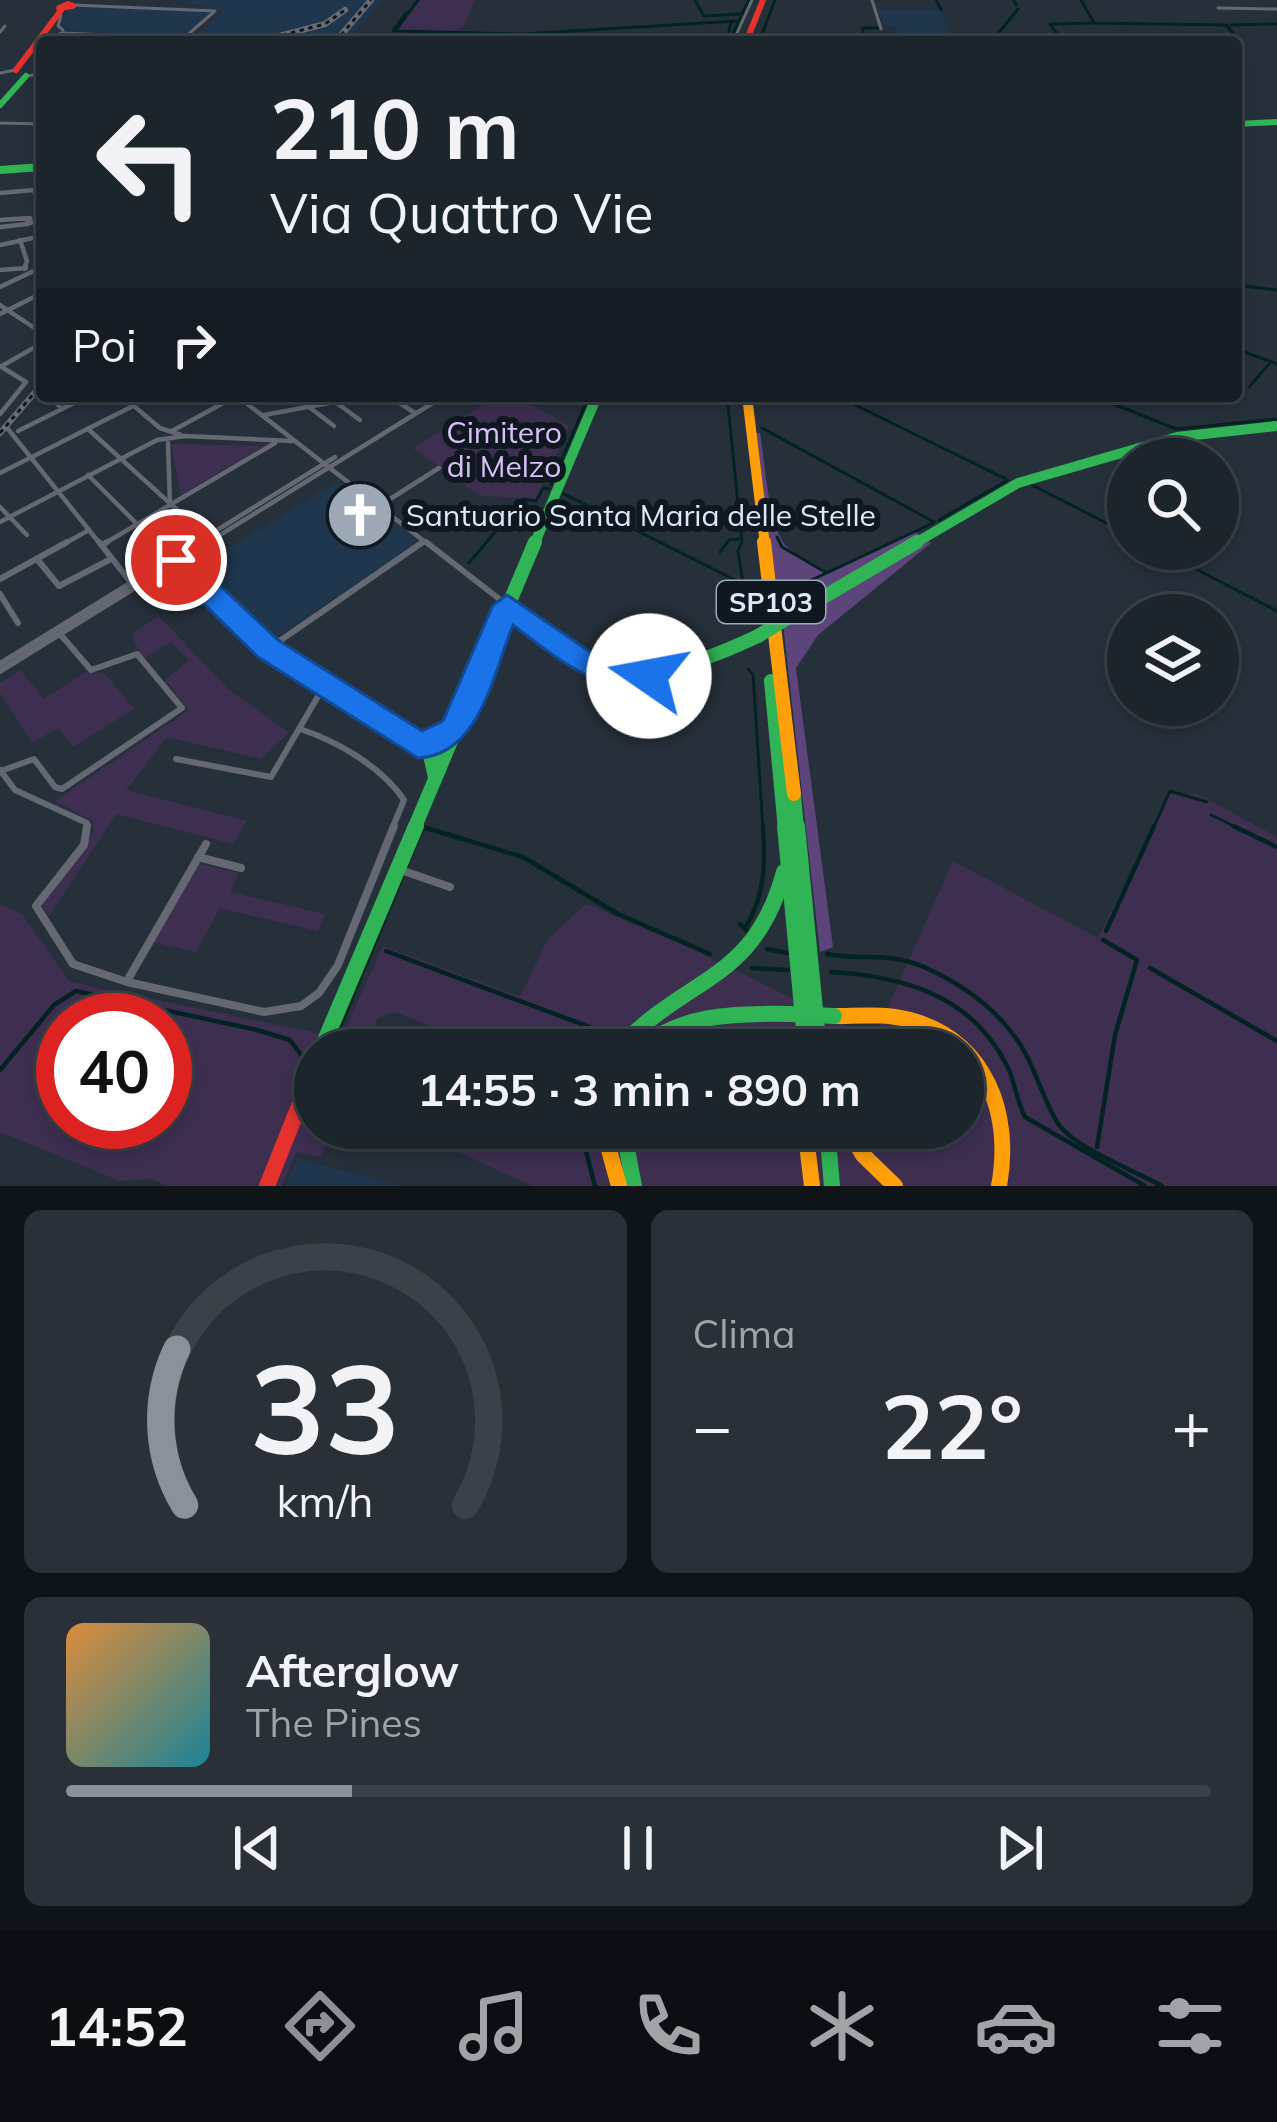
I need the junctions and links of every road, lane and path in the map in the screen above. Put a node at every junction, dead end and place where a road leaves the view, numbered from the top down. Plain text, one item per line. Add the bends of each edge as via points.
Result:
1 (185, 0) edge
2 (758, 0) edge
3 (872, 0) edge
4 (1275, 6) edge
5 (175, 8) junction
6 (1218, 8) dead end
7 (57, 18) edge
8 (5, 26) dead end
9 (881, 28) dead end
10 (0, 32) edge
11 (142, 36) edge
12 (186, 36) edge
13 (737, 36) edge
14 (746, 36) edge
15 (20, 73) edge
16 (0, 102) edge
17 (1277, 122) edge
18 (0, 123) edge
19 (36, 124) edge
20 (1242, 124) edge
21 (36, 169) edge
22 (0, 171) edge
23 (0, 193) edge
24 (36, 205) edge
25 (36, 222) edge
26 (0, 224) edge
27 (36, 238) edge
28 (20, 240) junction
29 (0, 244) edge
30 (28, 268) junction
31 (36, 268) edge
32 (0, 270) edge
33 (36, 270) edge
34 (0, 287) edge
35 (36, 296) edge
36 (0, 305) edge
37 (8, 310) junction
38 (0, 314) edge
39 (36, 329) edge
40 (36, 346) edge
41 (0, 366) edge
42 (55, 402) edge
43 (76, 402) edge
44 (129, 402) edge
45 (228, 402) edge
46 (246, 402) edge
47 (335, 402) joint
48 (399, 402) edge
49 (430, 402) edge
50 (594, 402) edge
51 (744, 402) edge
52 (133, 406) junction
53 (309, 407) junction
54 (62, 409) junction
55 (413, 412) junction
56 (0, 414) edge
57 (262, 415) junction
58 (360, 420) dead end
59 (334, 425) dead end
60 (1277, 426) edge
61 (8, 429) dead end
62 (88, 429) junction
63 (18, 430) dead end
64 (166, 435) junction
65 (295, 441) junction
66 (274, 443) dead end
67 (34, 457) junction
68 (119, 459) junction
69 (327, 465) junction
70 (439, 468) dead end
71 (0, 473) edge
72 (88, 475) junction
73 (59, 490) junction
74 (170, 505) junction
75 (379, 506) junction
76 (0, 507) edge
77 (10, 517) junction
78 (0, 522) edge
79 (137, 524) junction
80 (89, 530) junction
81 (27, 535) dead end
82 (207, 537) junction
83 (424, 541) junction
84 (101, 545) junction
85 (222, 550) dead end
86 (176, 556) junction
87 (37, 559) junction
88 (111, 560) junction
89 (0, 579) edge
90 (132, 583) junction
91 (0, 594) edge
92 (507, 605) junction
93 (18, 622) dead end
94 (60, 634) junction
95 (268, 649) junction
96 (0, 668) edge
97 (324, 686) junction
98 (300, 729) junction
99 (438, 751) junction
100 (176, 759) dead end
101 (0, 770) edge
102 (791, 808) junction
103 (206, 844) dead end
104 (198, 857) junction
105 (241, 868) dead end
106 (403, 871) junction
107 (450, 886) dead end
108 (127, 982) junction
109 (331, 1029) edge
110 (635, 1029) edge
111 (660, 1029) edge
112 (805, 1029) edge
113 (821, 1029) edge
114 (932, 1029) edge
115 (984, 1075) edge
116 (294, 1118) edge
117 (612, 1149) edge
118 (617, 1149) edge
119 (624, 1149) edge
120 (811, 1149) edge
121 (829, 1149) edge
122 (859, 1149) edge
123 (999, 1184) edge
124 (267, 1186) edge
125 (627, 1186) edge
126 (815, 1186) edge
127 (832, 1186) edge
128 (895, 1186) edge

1 - 5 street
2 - 13 street
2 - 14 main road
3 - 9 street
4 - 6 street
5 - 7 street via 99,4
5 - 12 street via 215,11
7 - 11 street via 78,33
8 - 10 street
15 - 16 main road
17 - 20 main road
18 - 19 street
21 - 22 main road
23 - 24 street via 34,190
25 - 26 street
27 - 28 street
28 - 29 street
28 - 30 street
30 - 31 street
30 - 32 street
33 - 34 street
35 - 37 street
36 - 37 street
37 - 38 street
37 - 39 street
40 - 41 street
41 - 56 street via 26,381
42 - 54 street
43 - 54 street
44 - 52 street
45 - 64 street
46 - 57 street
47 - 53 street
47 - 58 street
48 - 55 street
49 - 55 street
50 - 92 main road
51 - 102 main road, SP103
52 - 62 street
52 - 64 street
53 - 57 street
53 - 59 street
54 - 63 street
55 - 69 street
57 - 65 street
60 - 92 main road, bridge via 1177,437 1018,483 728,652 664,675 614,672 565,651
61 - 67 street
62 - 67 street
62 - 68 street
64 - 65 street
64 - 68 street
64 - 74 street
65 - 69 street
66 - 74 street
67 - 71 street
67 - 73 street
68 - 72 street
68 - 74 street
69 - 75 street
69 - 82 street
70 - 75 street
72 - 73 street
72 - 79 street
73 - 77 street
73 - 80 street
74 - 79 street
74 - 82 street
75 - 83 street
76 - 77 street
77 - 78 street
77 - 81 street
79 - 84 street
80 - 84 street
80 - 87 street
82 - 85 street
82 - 86 street
83 - 92 street
83 - 95 street
84 - 88 street
86 - 90 street
86 - 95 street
87 - 88 street via 59,586
87 - 89 street
88 - 90 street
90 - 94 street
90 - 96 street
91 - 93 street
92 - 99 main road via 462,717
94 - 96 street
94 - 101 street via 86,667 136,653 181,710 64,788 35,760
95 - 97 street
97 - 98 street
97 - 99 street via 410,742
98 - 100 street via 271,777
98 - 108 street via 337,746 404,800 324,988 302,1006 271,1013
99 - 106 main road
101 - 108 street via 13,789 87,822 84,845 37,910 76,966
102 - 110 main road, SP103 via 783,890 762,940 731,968 651,1010
102 - 112 main road, SP103
102 - 113 main road, SP103 via 804,826
103 - 104 street
104 - 105 street
104 - 108 street
106 - 107 street
106 - 109 main road
111 - 114 main road, bridge via 689,1016 789,1014
115 - 123 main road, bridge via 1005,1122
116 - 124 main road
117 - 125 main road
118 - 125 main road
119 - 125 main road
120 - 126 main road
121 - 127 main road
122 - 128 main road

